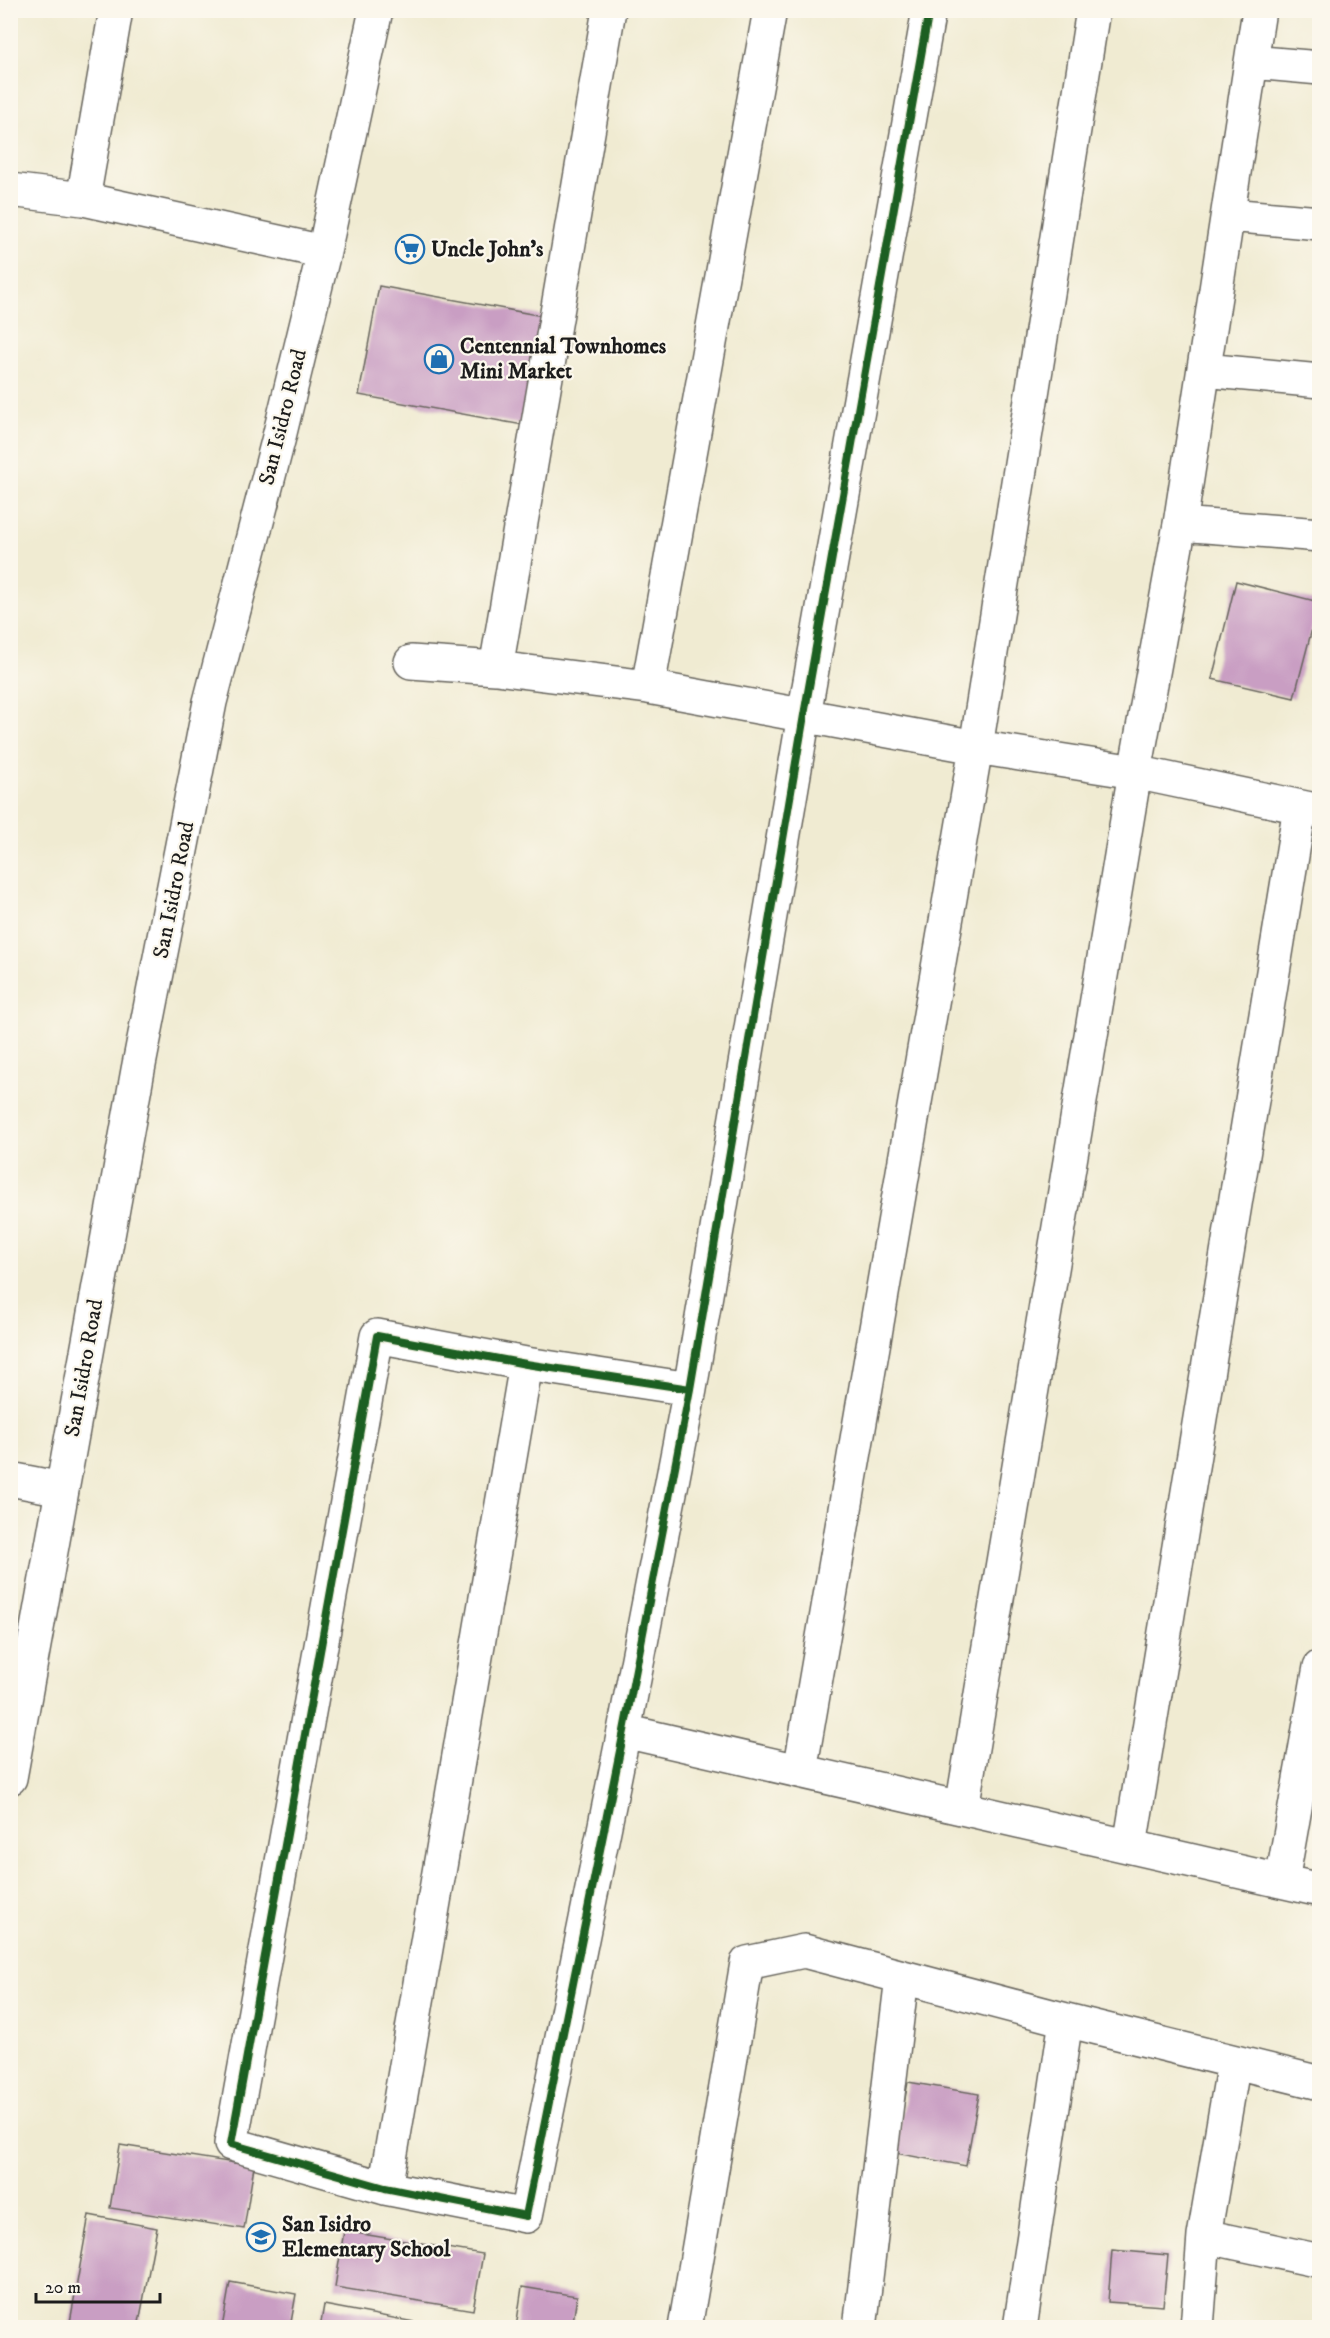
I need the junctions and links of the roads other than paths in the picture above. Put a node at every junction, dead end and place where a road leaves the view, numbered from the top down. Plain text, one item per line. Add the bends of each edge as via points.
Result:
1 (116, 10) edge
2 (376, 10) edge
3 (609, 10) edge
4 (770, 10) edge
5 (929, 10) edge
6 (1093, 10) edge
7 (1259, 10) edge
8 (1251, 62) junction
9 (1320, 68) edge
10 (10, 190) edge
11 (83, 199) junction
12 (1228, 215) junction
13 (1320, 223) edge
14 (324, 252) junction
15 (1204, 370) junction
16 (1320, 381) edge
17 (1180, 524) junction
18 (1320, 535) edge
19 (411, 662) dead end
20 (496, 668) junction
21 (648, 687) junction
22 (804, 715) junction
23 (976, 747) junction
24 (1136, 772) junction
25 (1310, 809) edge
26 (526, 1364) junction
27 (690, 1389) junction
28 (10, 1479) edge
29 (62, 1489) junction
30 (24, 1629) edge
31 (1320, 1667) edge
32 (624, 1731) junction
33 (800, 1771) junction
34 (10, 1778) edge
35 (962, 1809) junction
36 (1130, 1846) junction
37 (1282, 1881) junction
38 (1320, 1890) edge
39 (902, 1977) junction
40 (1066, 2020) junction
41 (1234, 2062) junction
42 (1320, 2083) edge
43 (385, 2188) junction
44 (1204, 2236) junction
45 (1320, 2261) edge
46 (686, 2328) edge
47 (860, 2328) edge
48 (1020, 2328) edge
49 (1197, 2328) edge

1 - 11 street
2 - 14 street, San Isidro Road
3 - 20 street
4 - 21 street
5 - 22 street
6 - 23 street
7 - 8 street
8 - 9 street
8 - 12 street
10 - 11 street
11 - 14 street
12 - 13 street
12 - 15 street
14 - 29 street, San Isidro Road via 210,702
15 - 16 street
15 - 17 street
17 - 18 street
17 - 24 street
19 - 20 street
20 - 21 street
21 - 22 street
22 - 23 street
22 - 27 street
23 - 24 street
23 - 33 street
24 - 25 street
24 - 35 street
25 - 36 street
26 - 27 street
26 - 43 street
26 - 43 street via 377,1336 231,2144
27 - 32 street
28 - 29 street
29 - 30 street, San Isidro Road
30 - 34 street, San Isidro Road
31 - 37 street
32 - 33 street
32 - 43 street via 526,2216
33 - 35 street
35 - 36 street
36 - 37 street
37 - 38 street
39 - 40 street
39 - 46 street via 804,1951 747,1963
39 - 47 street
40 - 41 street
40 - 48 street
41 - 42 street
41 - 44 street
44 - 45 street
44 - 49 street

